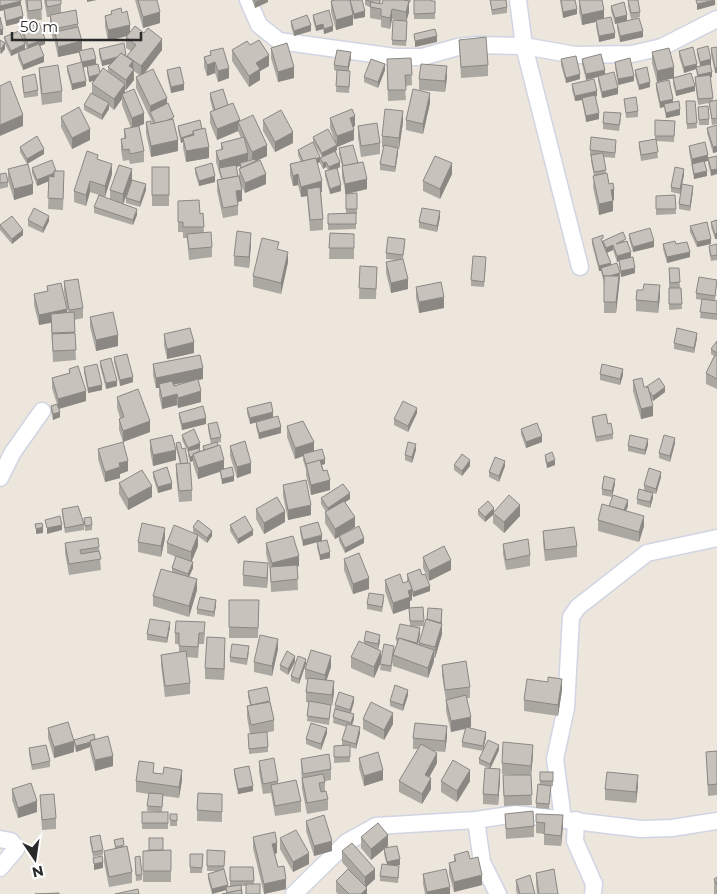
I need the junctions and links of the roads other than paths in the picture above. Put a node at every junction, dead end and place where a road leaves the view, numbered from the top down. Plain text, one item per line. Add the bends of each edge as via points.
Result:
1 (248, 0) edge
2 (518, 0) edge
3 (717, 19) edge
4 (524, 46) junction
5 (580, 267) dead end
6 (42, 411) dead end
7 (0, 478) edge
8 (717, 538) edge
9 (476, 820) junction
10 (570, 820) junction
11 (717, 821) edge
12 (0, 839) edge
13 (0, 868) edge
14 (294, 894) edge
15 (498, 894) edge
16 (592, 894) edge

1 - 4 street via 259,25 283,42 411,58 476,45
2 - 4 street
3 - 4 street via 662,47 632,54 575,56
4 - 5 street
6 - 7 street via 13,452
8 - 10 street via 647,553 578,607 571,617 566,708 555,759
9 - 10 street via 516,814
9 - 14 street via 389,824 371,828 347,842
9 - 15 street via 479,853
10 - 11 street via 641,829
10 - 16 street via 575,841 594,884
12 - 13 street via 11,842 16,848

